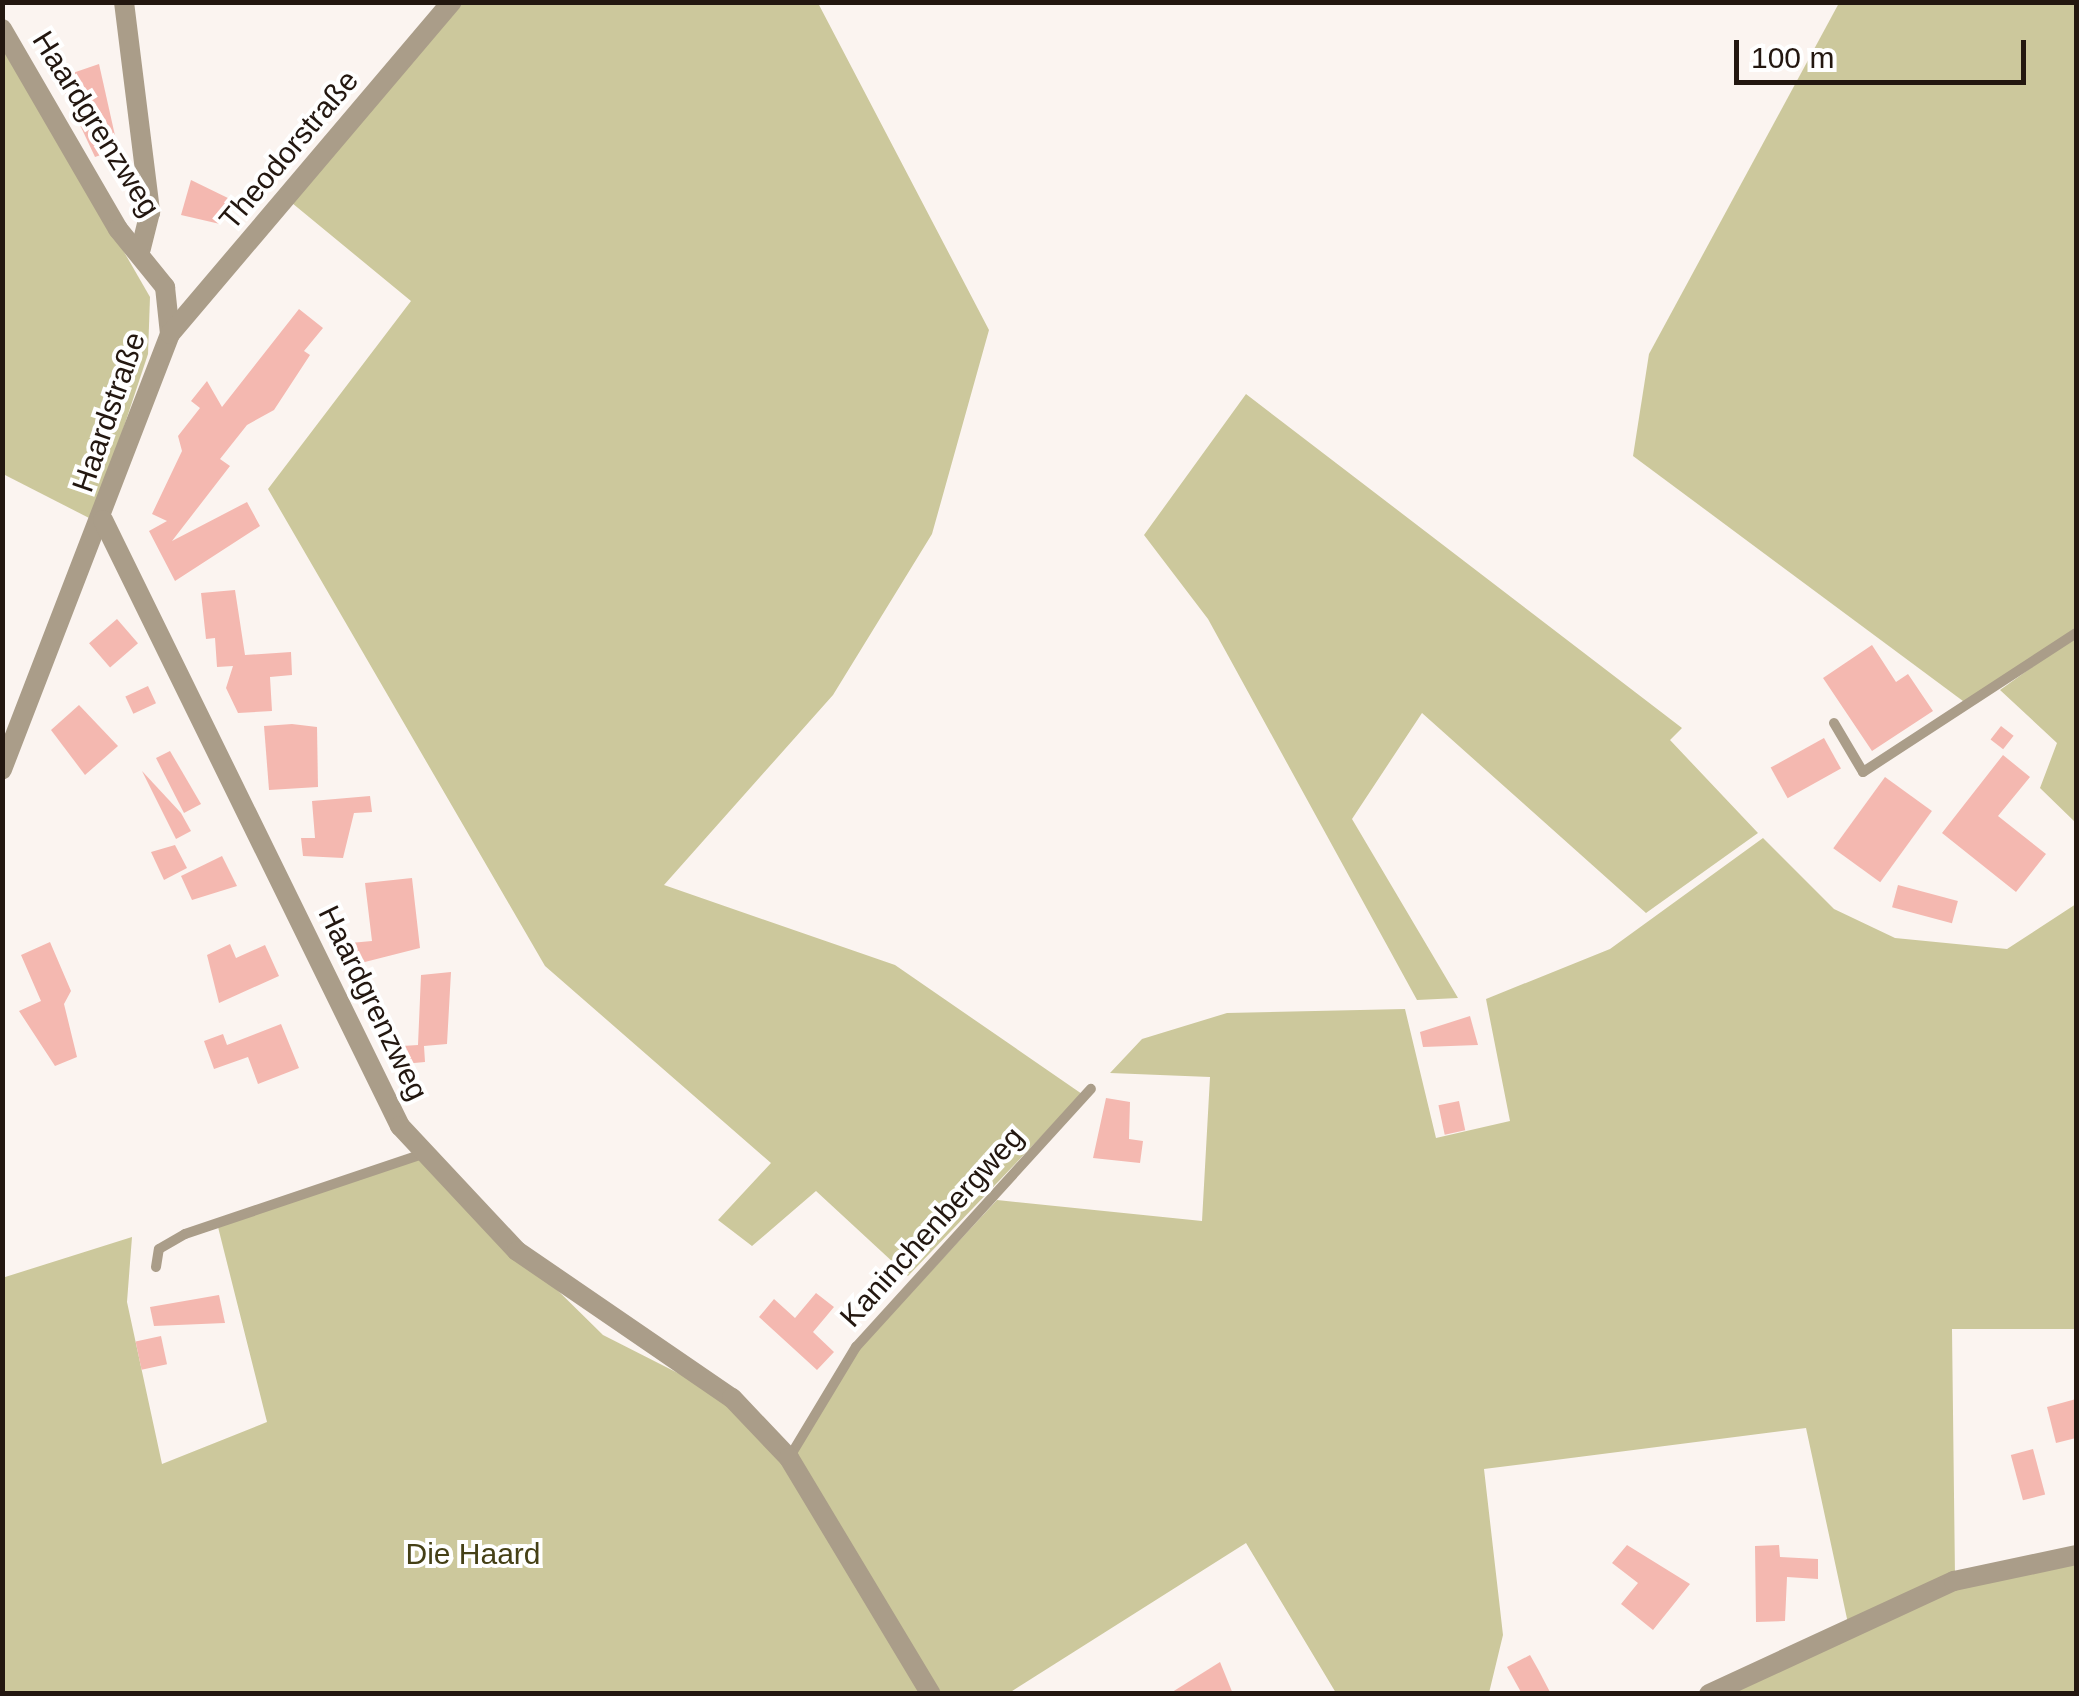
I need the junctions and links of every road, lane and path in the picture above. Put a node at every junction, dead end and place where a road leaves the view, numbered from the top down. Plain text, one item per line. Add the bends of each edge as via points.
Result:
1 (124, 2) edge
2 (452, 2) edge
3 (2, 29) edge
4 (141, 249) junction
5 (170, 334) junction
6 (103, 520) junction
7 (2076, 633) edge
8 (1834, 723) dead end
9 (2, 770) edge
10 (1091, 1089) dead end
11 (425, 1153) junction
12 (156, 1267) dead end
13 (790, 1458) junction
14 (2076, 1555) edge
15 (931, 1694) edge
16 (1709, 1694) edge

1 - 4 street via 150,212
2 - 5 street, Theodorstraße
3 - 4 street, Haardgrenzweg via 118,230
4 - 5 street, Haardstraße via 165,288
5 - 6 street, Haardstraße
6 - 9 street, Haardstraße
6 - 11 street, Haardgrenzweg via 400,1126
7 - 8 lane via 1863,772
10 - 13 lane, Kaninchenbergweg via 866,1334
11 - 12 lane via 185,1234 158,1250
11 - 13 street, Haardgrenzweg via 517,1250 732,1398
13 - 15 street, Haardgrenzweg
14 - 16 street via 1954,1581

